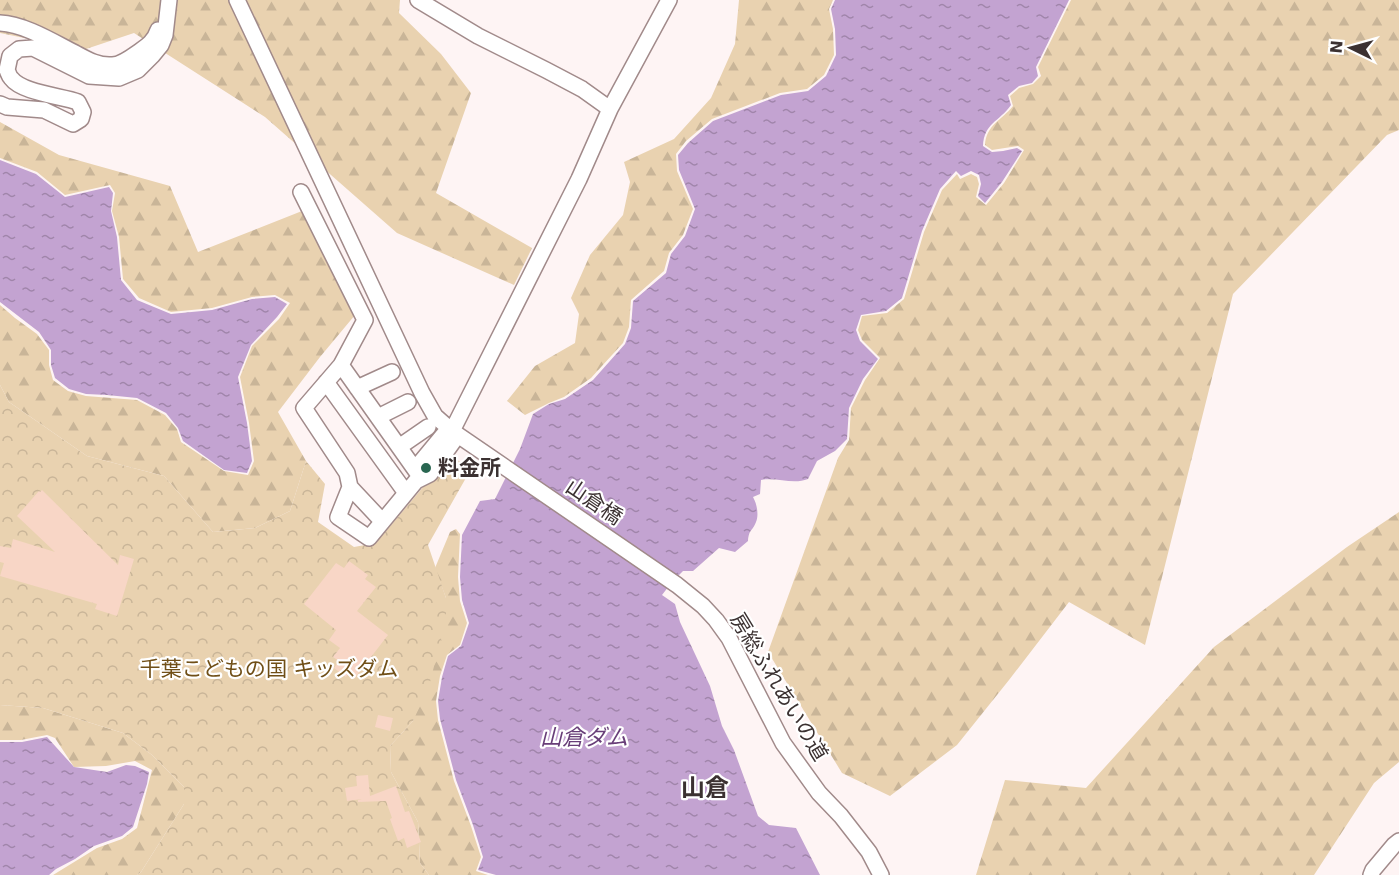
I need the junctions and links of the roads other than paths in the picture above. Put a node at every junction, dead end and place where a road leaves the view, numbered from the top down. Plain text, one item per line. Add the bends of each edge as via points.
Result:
1 (160, 0) edge
2 (169, 0) edge
3 (237, 0) edge
4 (418, 0) edge
5 (669, 0) edge
6 (0, 23) edge
7 (0, 104) edge
8 (610, 109) junction
9 (301, 192) dead end
10 (341, 365) junction
11 (392, 372) dead end
12 (326, 382) junction
13 (357, 388) junction
14 (408, 402) dead end
15 (378, 417) junction
16 (428, 427) dead end
17 (453, 431) junction
18 (399, 447) junction
19 (414, 480) junction
20 (350, 487) junction
21 (382, 522) junction
22 (677, 585) joint
23 (1399, 841) edge
24 (881, 875) edge
25 (1371, 875) edge

1 - 6 street via 155,38 114,66 94,63 31,31
2 - 7 street via 160,45 138,70 118,78 89,76 33,48 19,49 10,56 7,69 12,80 40,93 78,102 81,119 73,124 44,110
3 - 17 street, 山倉橋 via 422,393 435,416
4 - 8 street
5 - 8 street
8 - 17 street
9 - 10 street via 365,320
10 - 12 street
10 - 13 street
11 - 13 street
12 - 19 street
12 - 20 street via 304,408 347,473
13 - 15 street
14 - 15 street
15 - 18 street
16 - 18 street
17 - 19 street via 430,474
17 - 22 street, 山倉橋
18 - 19 street
19 - 21 street
20 - 21 street
20 - 21 street via 338,517 369,538
22 - 24 street, 房総ふれあいの道 via 703,606 729,638 783,743 869,852
23 - 25 street

